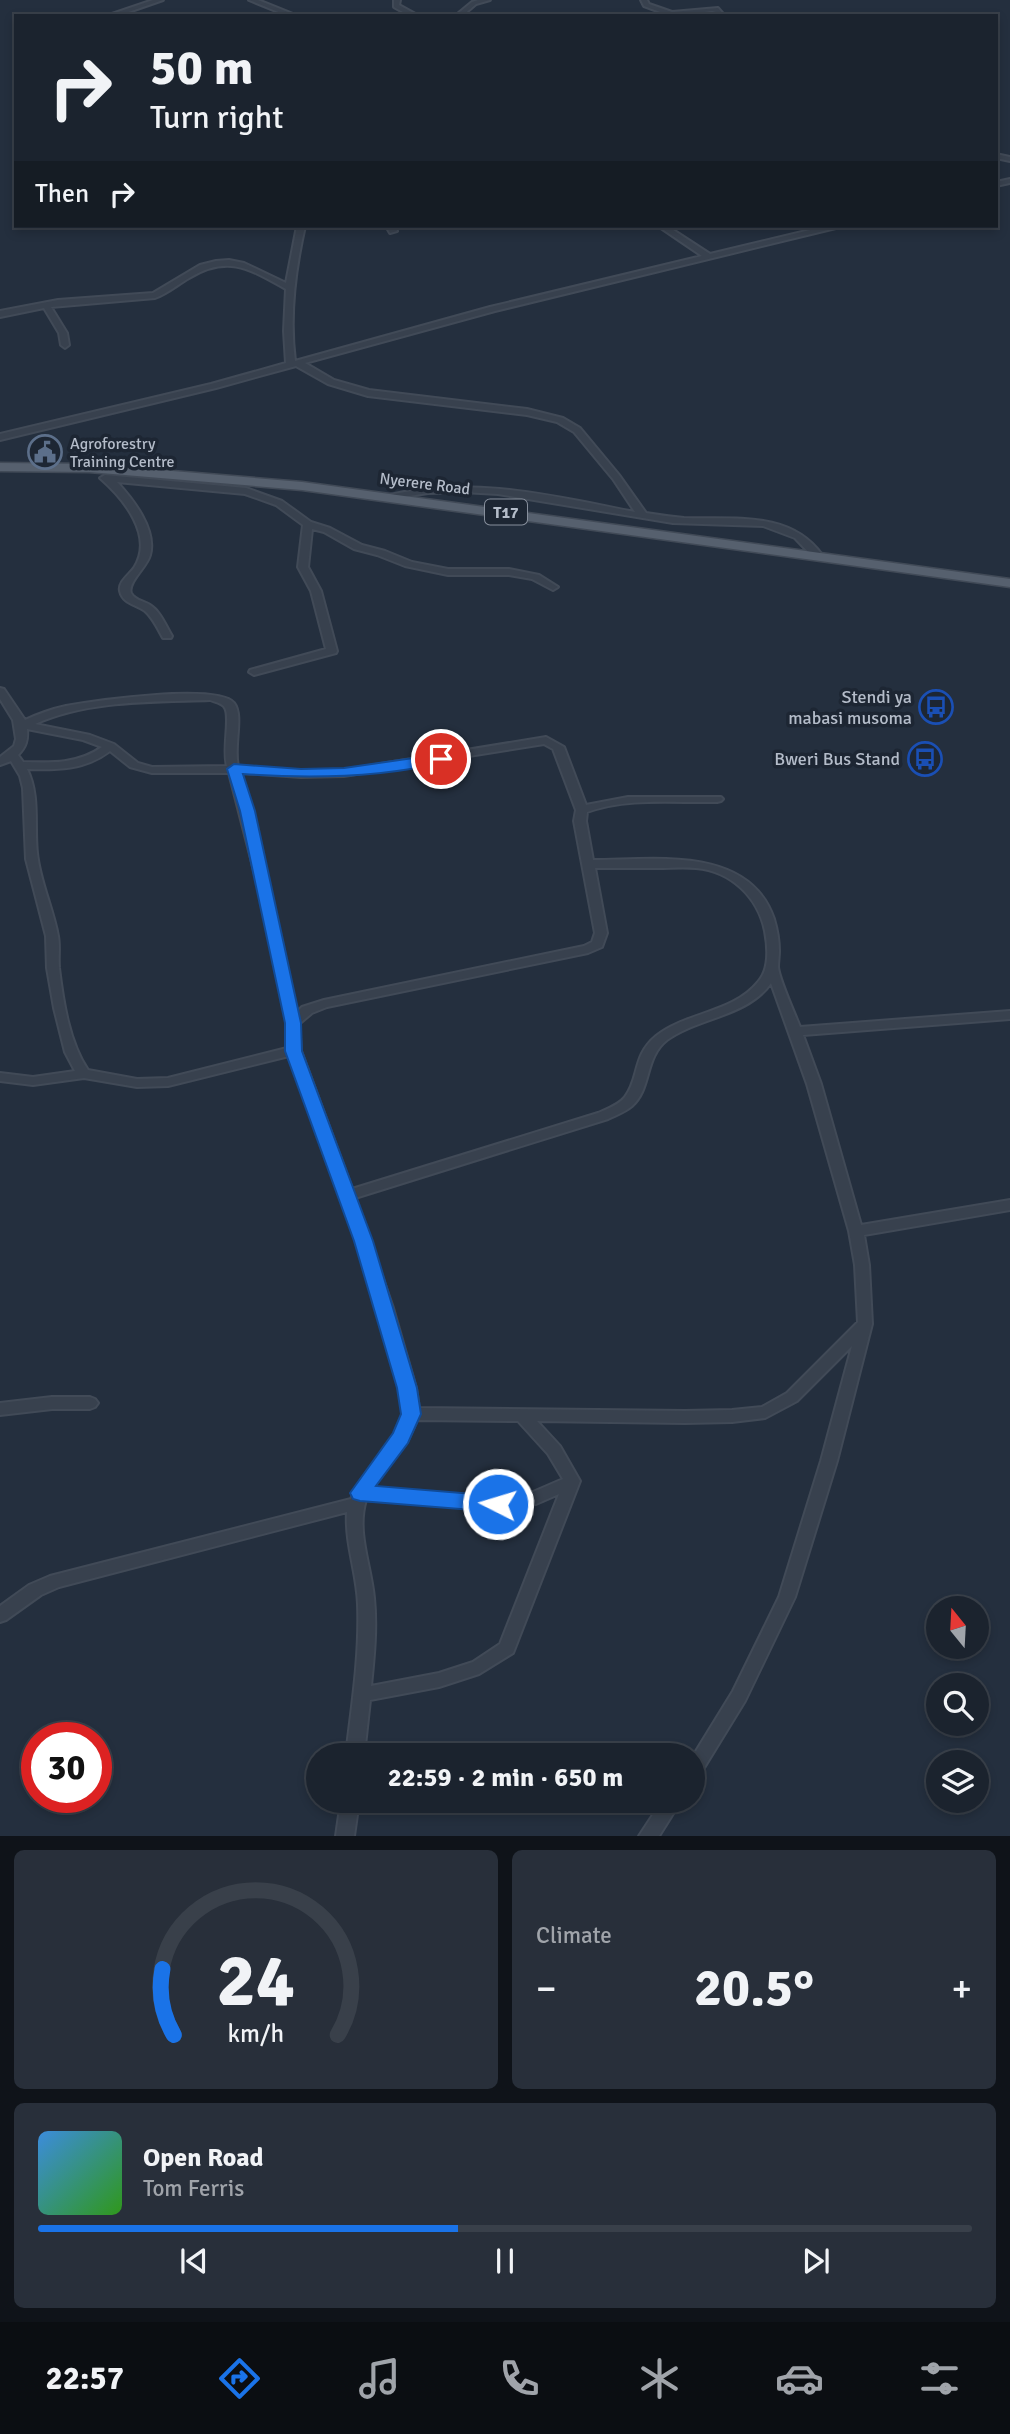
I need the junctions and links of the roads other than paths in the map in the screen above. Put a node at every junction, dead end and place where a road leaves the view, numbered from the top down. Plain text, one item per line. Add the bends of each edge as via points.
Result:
1 (160, 0) edge
2 (252, 0) edge
3 (397, 0) edge
4 (487, 0) edge
5 (644, 0) edge
6 (711, 0) edge
7 (712, 9) junction
8 (115, 14) edge
9 (290, 14) edge
10 (412, 14) edge
11 (460, 14) edge
12 (721, 14) edge
13 (301, 228) edge
14 (665, 228) edge
15 (828, 228) edge
16 (709, 257) junction
17 (290, 288) junction
18 (46, 305) junction
19 (0, 314) edge
20 (65, 345) dead end
21 (295, 364) junction
22 (0, 437) edge
23 (0, 467) edge
24 (89, 468) junction
25 (104, 478) junction
26 (393, 497) junction
27 (643, 516) junction
28 (308, 524) junction
29 (817, 555) junction
30 (1010, 583) edge
31 (553, 587) dead end
32 (167, 636) dead end
33 (254, 672) dead end
34 (0, 691) edge
35 (20, 720) junction
36 (110, 746) junction
37 (17, 761) junction
38 (0, 762) edge
39 (234, 769) junction
40 (718, 799) dead end
41 (582, 810) junction
42 (589, 864) junction
43 (772, 968) junction
44 (1008, 1018) edge
45 (293, 1023) junction
46 (795, 1032) junction
47 (294, 1051) junction
48 (84, 1074) junction
49 (0, 1077) edge
50 (348, 1195) junction
51 (1010, 1205) edge
52 (856, 1231) junction
53 (865, 1324) junction
54 (90, 1403) dead end
55 (0, 1409) edge
56 (411, 1414) junction
57 (522, 1415) junction
58 (572, 1481) junction
59 (358, 1499) junction
60 (0, 1615) edge
61 (361, 1695) junction
62 (356, 1743) edge
63 (705, 1751) edge
64 (348, 1813) edge
65 (664, 1813) edge
66 (345, 1836) edge
67 (648, 1836) edge

1 - 8 street
2 - 9 street
3 - 10 street via 398,8
4 - 11 street
5 - 7 street via 654,9 672,14
6 - 7 street
7 - 12 street
13 - 17 street
14 - 16 street
15 - 16 street
16 - 21 street via 493,309
17 - 18 street via 247,264 225,263 194,271 155,295
17 - 21 street via 288,351
18 - 19 street
18 - 20 street
21 - 22 street
21 - 27 street via 368,393 560,419 591,446
23 - 24 main road, Nyerere Road / T17
24 - 25 street
24 - 26 main road, Nyerere Road / T17
25 - 28 street via 246,491 279,503
25 - 32 street via 124,491 146,543 140,565 125,585 127,595 150,611
26 - 27 street via 460,488 550,498
26 - 29 main road, Nyerere Road / T17
27 - 29 street via 774,526 808,541
28 - 31 street via 409,564 448,572 509,572 535,577
28 - 33 street via 303,567 316,591 332,651
29 - 30 main road, Nyerere Road / T17
34 - 35 street
35 - 36 street
35 - 37 street via 22,746
35 - 39 street via 60,710 221,698 234,714 228,744
36 - 37 street via 79,764
36 - 39 street via 134,765 152,770
37 - 38 street
37 - 48 street via 31,807 34,869 53,939 53,968 72,1057
39 - 41 street via 344,773 546,740 558,747
39 - 45 street via 248,811
40 - 41 street via 615,802
41 - 42 street
42 - 43 street via 708,865 728,875 757,896 773,951
42 - 45 street via 601,933 598,944 589,949 324,1004 307,1010
43 - 46 street
43 - 50 street via 764,984 748,998 652,1046 629,1101 603,1116
44 - 46 street
45 - 47 street
46 - 52 street
47 - 48 street via 168,1082 137,1083
47 - 50 street
48 - 49 street via 33,1081
50 - 56 street via 391,1327
51 - 52 street
52 - 53 street
53 - 57 street via 792,1397 765,1412 685,1417
53 - 63 street via 787,1597 739,1696
54 - 55 street
56 - 57 street
56 - 59 street via 401,1437
57 - 58 street via 554,1451
58 - 59 street via 536,1498 498,1504
58 - 61 street via 507,1648 479,1667 439,1680
59 - 60 street via 55,1581
59 - 61 street via 354,1525 366,1598
61 - 62 street
64 - 66 street
65 - 67 street

